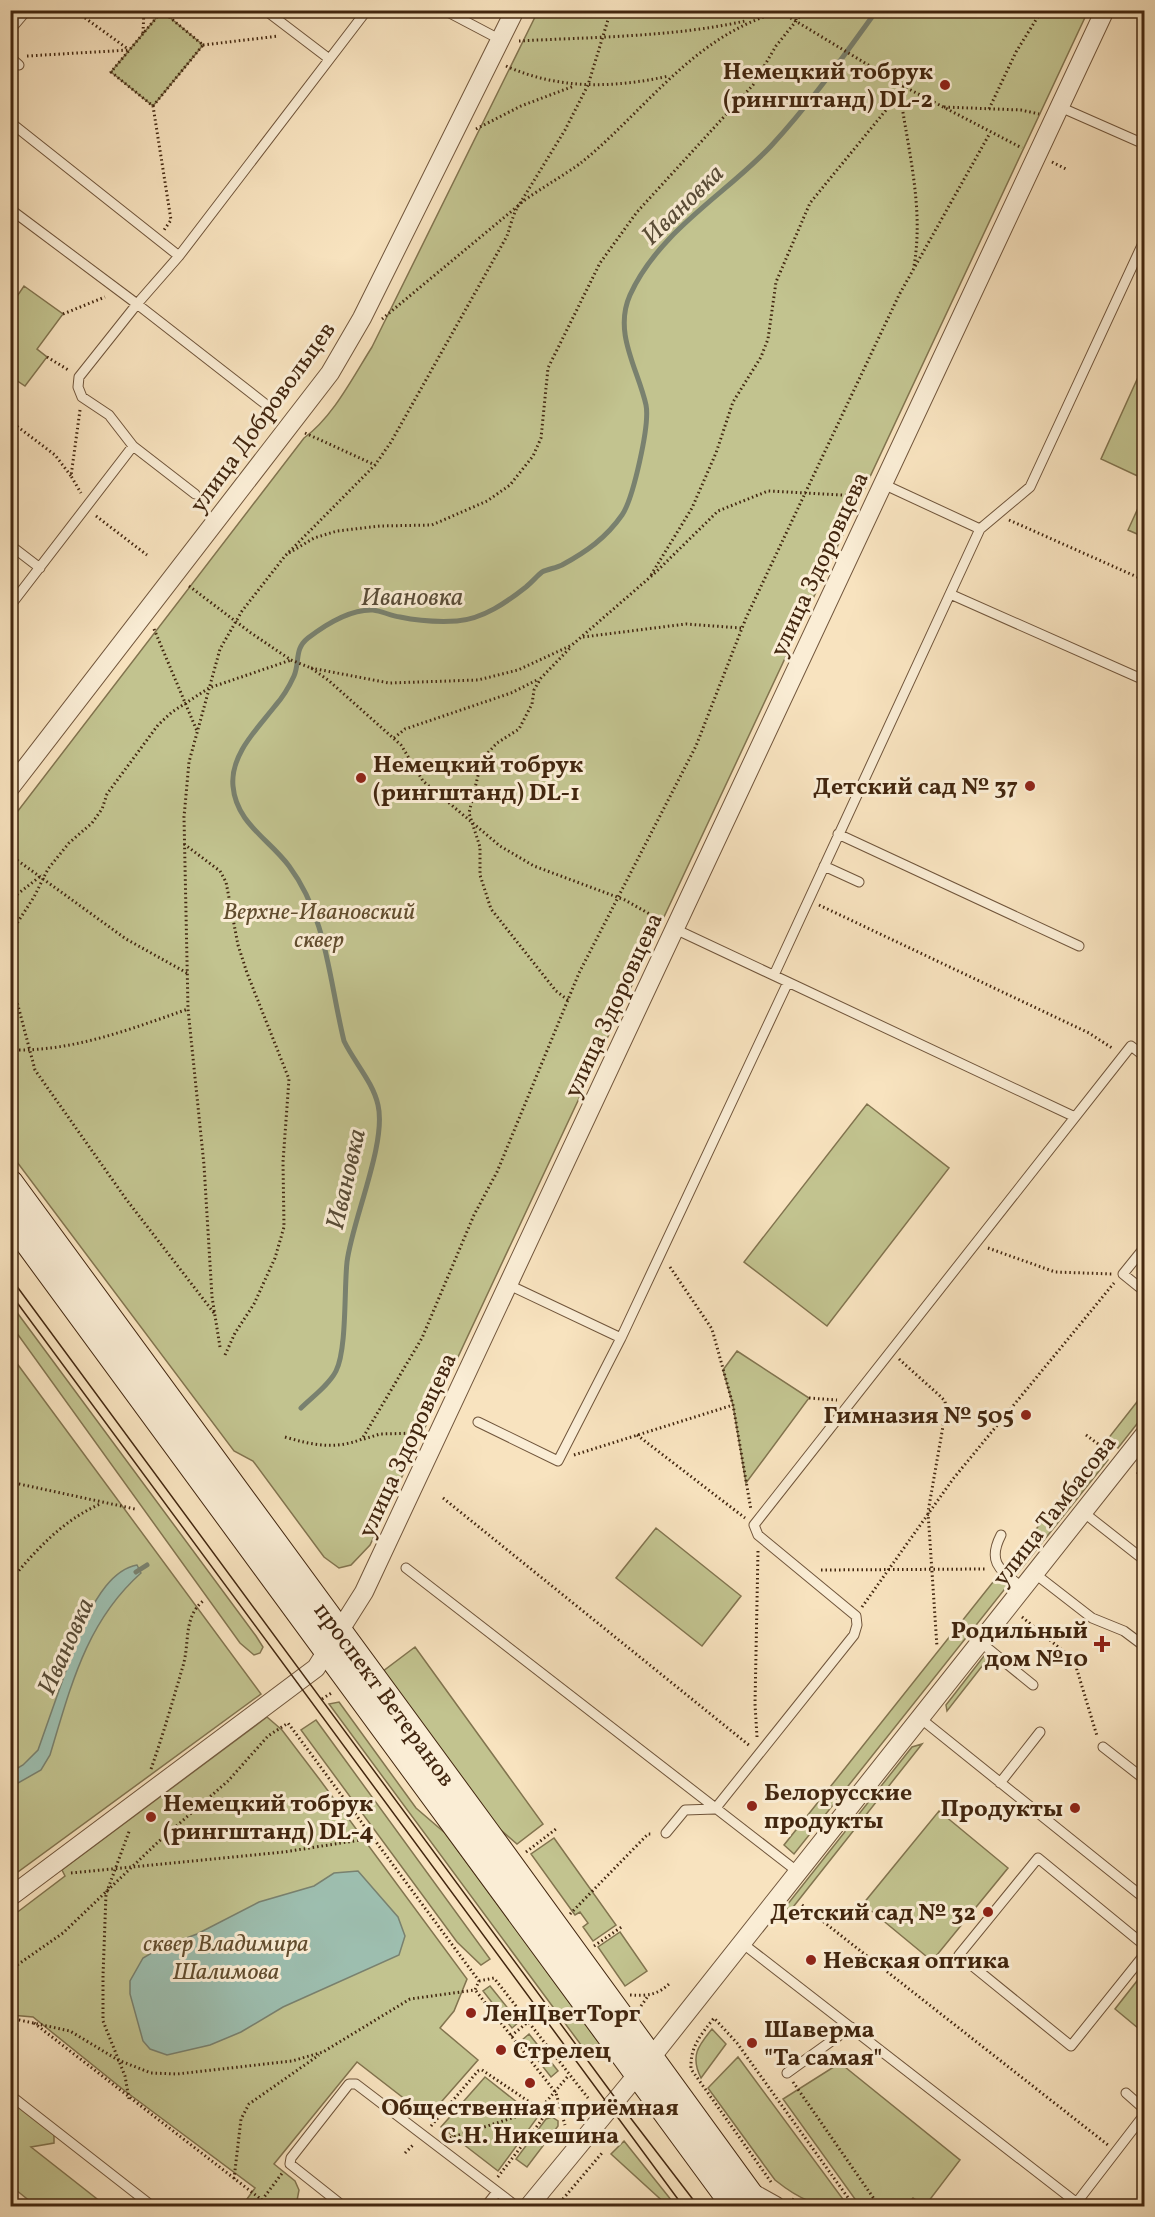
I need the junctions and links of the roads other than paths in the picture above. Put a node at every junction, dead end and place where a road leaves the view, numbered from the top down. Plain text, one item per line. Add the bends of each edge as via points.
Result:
1 (27, 10) edge
2 (265, 10) edge
3 (367, 10) edge
4 (444, 10) edge
5 (515, 10) edge
6 (1105, 10) edge
7 (10, 30) edge
8 (508, 41) junction
9 (10, 57) edge
10 (328, 58) junction
11 (21, 60) road end
12 (1056, 114) junction
13 (10, 122) edge
14 (1144, 144) edge
15 (10, 209) edge
16 (1144, 242) edge
17 (179, 255) junction
18 (137, 304) junction
19 (264, 403) dead end
20 (133, 446) junction
21 (880, 490) junction
22 (195, 494) dead end
23 (980, 529) junction
24 (10, 545) edge
25 (40, 568) junction
26 (950, 594) junction
27 (10, 606) edge
28 (1144, 680) edge
29 (10, 788) edge
30 (838, 834) junction
31 (824, 866) junction
32 (859, 882) dead end
33 (675, 929) junction
34 (1079, 946) dead end
35 (774, 975) junction
36 (788, 982) junction
37 (1144, 1056) edge
38 (1075, 1117) junction
39 (10, 1184) edge
40 (10, 1218) edge
41 (1144, 1248) edge
42 (509, 1286) junction
43 (1144, 1291) edge
44 (621, 1338) junction
45 (477, 1422) dead end
46 (1144, 1435) edge
47 (1083, 1512) junction
48 (1001, 1535) dead end
49 (1144, 1560) edge
50 (406, 1568) dead end
51 (1029, 1580) junction
52 (334, 1642) junction
53 (980, 1642) junction
54 (1144, 1646) edge
55 (1033, 1685) dead end
56 (920, 1718) junction
57 (1040, 1732) dead end
58 (1103, 1747) road end
59 (1144, 1779) edge
60 (1000, 1783) junction
61 (715, 1809) junction
62 (666, 1833) road end
63 (798, 1872) junction
64 (10, 1896) edge
65 (1144, 1898) edge
66 (742, 1943) junction
67 (1144, 1945) edge
68 (1144, 1955) edge
69 (851, 2027) junction
70 (643, 2067) junction
71 (787, 2073) road end
72 (1126, 2093) dead end
73 (10, 2095) edge
74 (1144, 2109) edge
75 (1144, 2115) edge
76 (494, 2190) junction
77 (781, 2197) edge
78 (745, 2200) edge
79 (1076, 2205) edge
80 (152, 2206) edge
81 (343, 2206) edge
82 (486, 2206) edge
83 (516, 2206) edge
84 (528, 2206) edge

1 - 7 lane
2 - 10 lane
3 - 10 lane
4 - 8 lane
5 - 8 street, улица Добровольцев
6 - 12 street, улица Здоровцева
8 - 29 street, улица Добровольцев via 330,373
9 - 11 lane
10 - 17 lane
12 - 14 lane
12 - 21 street, улица Здоровцева
13 - 17 lane
15 - 18 lane
16 - 23 lane via 1030,487
17 - 18 lane
18 - 19 lane
18 - 20 lane via 79,377 78,387 82,397 109,415
20 - 22 lane
20 - 25 lane
21 - 23 lane
21 - 33 street, улица Здоровцева
23 - 26 lane
24 - 25 lane
25 - 27 lane
26 - 28 lane
26 - 30 lane
30 - 31 lane
30 - 34 lane
31 - 32 lane
31 - 35 lane
33 - 35 lane
33 - 42 street, улица Здоровцева
35 - 36 lane
36 - 38 lane
36 - 44 lane
37 - 38 lane via 1131,1046
38 - 61 lane via 753,1525 758,1535 856,1616 857,1625 854,1635
39 - 52 main road, проспект Ветеранов
40 - 52 main road, проспект Ветеранов
41 - 43 lane via 1123,1274
42 - 44 lane
42 - 52 street, улица Здоровцева via 364,1592
44 - 45 lane via 558,1461
46 - 47 street, улица Тамбасова
47 - 49 lane
47 - 51 street, улица Тамбасова
48 - 51 lane via 995,1546 999,1569
50 - 61 lane
51 - 53 street, улица Тамбасова
51 - 54 lane via 1092,1618 1124,1631
52 - 64 street, улица Здоровцева via 306,1676
52 - 70 main road, проспект Ветеранов via 473,1847
53 - 55 lane
53 - 56 street, улица Тамбасова
56 - 60 lane
56 - 63 street, улица Тамбасова
57 - 60 lane
58 - 59 lane
60 - 65 lane
61 - 62 lane via 685,1810
61 - 63 lane
63 - 66 street, улица Тамбасова
66 - 69 lane
66 - 70 street, улица Тамбасова
67 - 68 lane via 1038,1858 959,1956 1071,2046
69 - 71 lane
69 - 79 lane
70 - 78 main road, проспект Ветеранов
70 - 84 street, улица Тамбасова
72 - 74 lane
73 - 80 lane
75 - 79 lane
76 - 81 lane via 356,2084 349,2084 290,2164
76 - 82 lane
76 - 83 lane
77 - 78 street

